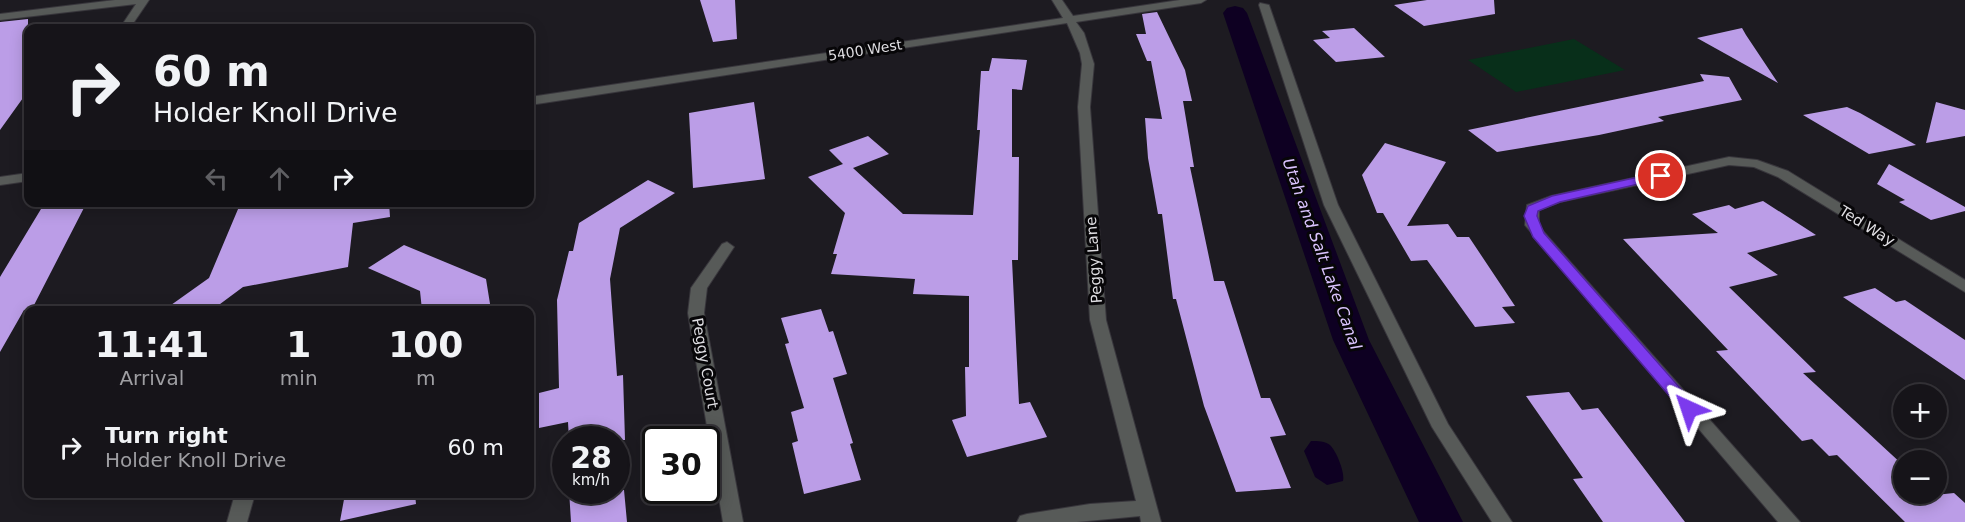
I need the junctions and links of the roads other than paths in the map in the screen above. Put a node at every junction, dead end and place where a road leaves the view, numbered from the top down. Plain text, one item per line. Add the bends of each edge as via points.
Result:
1 (142, 0) edge
2 (1057, 0) edge
3 (1201, 0) edge
4 (1264, 5) dead end
5 (0, 17) edge
6 (1069, 18) junction
7 (127, 24) edge
8 (534, 100) edge
9 (24, 178) edge
10 (0, 181) edge
11 (727, 247) dead end
12 (1965, 287) edge
13 (244, 498) edge
14 (1149, 515) edge
15 (237, 522) edge
16 (733, 522) edge
17 (1027, 522) edge
18 (1502, 522) edge
19 (1790, 522) edge

1 - 5 street
1 - 7 street
2 - 6 street, Peggy Lane
3 - 6 street, 5400 West
4 - 18 street via 1331,205 1441,427
6 - 8 street, 5400 West
6 - 14 street, Peggy Lane via 1081,39 1088,64 1084,107 1098,320
9 - 10 street
11 - 16 street, Peggy Court via 699,288 696,313
12 - 19 street, Ted Way via 1769,166 1748,161 1729,161 1563,197 1532,208 1532,225 1538,234
13 - 15 street
14 - 17 street via 1089,512

